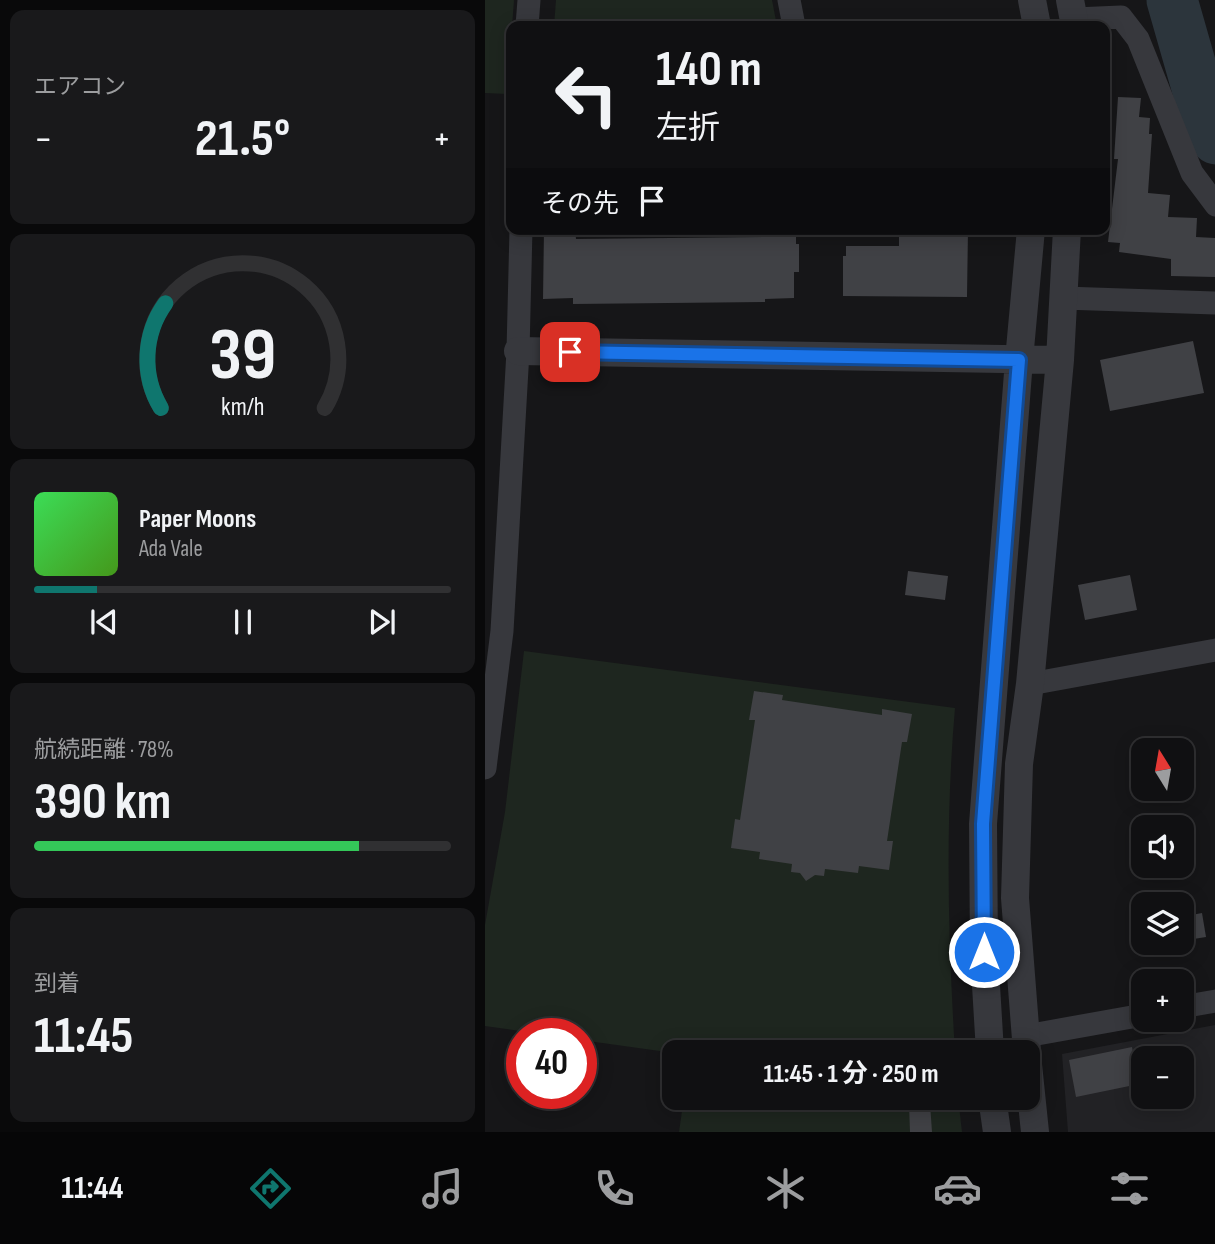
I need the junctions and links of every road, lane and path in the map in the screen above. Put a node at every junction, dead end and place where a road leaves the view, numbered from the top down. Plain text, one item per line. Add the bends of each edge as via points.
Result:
1 (529, 0) edge
2 (789, 0) edge
3 (1032, 0) edge
4 (1073, 15) edge
5 (527, 21) edge
6 (793, 21) edge
7 (1036, 21) edge
8 (1215, 205) edge
9 (521, 235) edge
10 (1030, 235) edge
11 (1067, 235) edge
12 (1063, 298) junction
13 (1215, 303) edge
14 (518, 351) junction
15 (1019, 360) junction
16 (1060, 360) junction
17 (1215, 650) edge
18 (1030, 684) junction
19 (485, 768) edge
20 (1215, 1001) edge
21 (1194, 1005) edge
22 (1131, 1018) edge
23 (989, 1040) edge
24 (1026, 1040) edge
25 (1040, 1044) edge
26 (994, 1110) edge
27 (1033, 1110) edge
28 (997, 1132) edge
29 (1035, 1132) edge

1 - 5 street
2 - 6 street
3 - 7 street
4 - 8 street via 1121,17 1138,39 1192,173
9 - 14 street
10 - 15 street
11 - 12 street
12 - 13 street
12 - 16 street
14 - 15 street
14 - 19 street via 502,631
15 - 16 street
15 - 23 street via 983,824
16 - 18 street
17 - 18 street
18 - 24 street via 1019,764 1015,898
20 - 21 street
22 - 25 street
26 - 28 street
27 - 29 street

